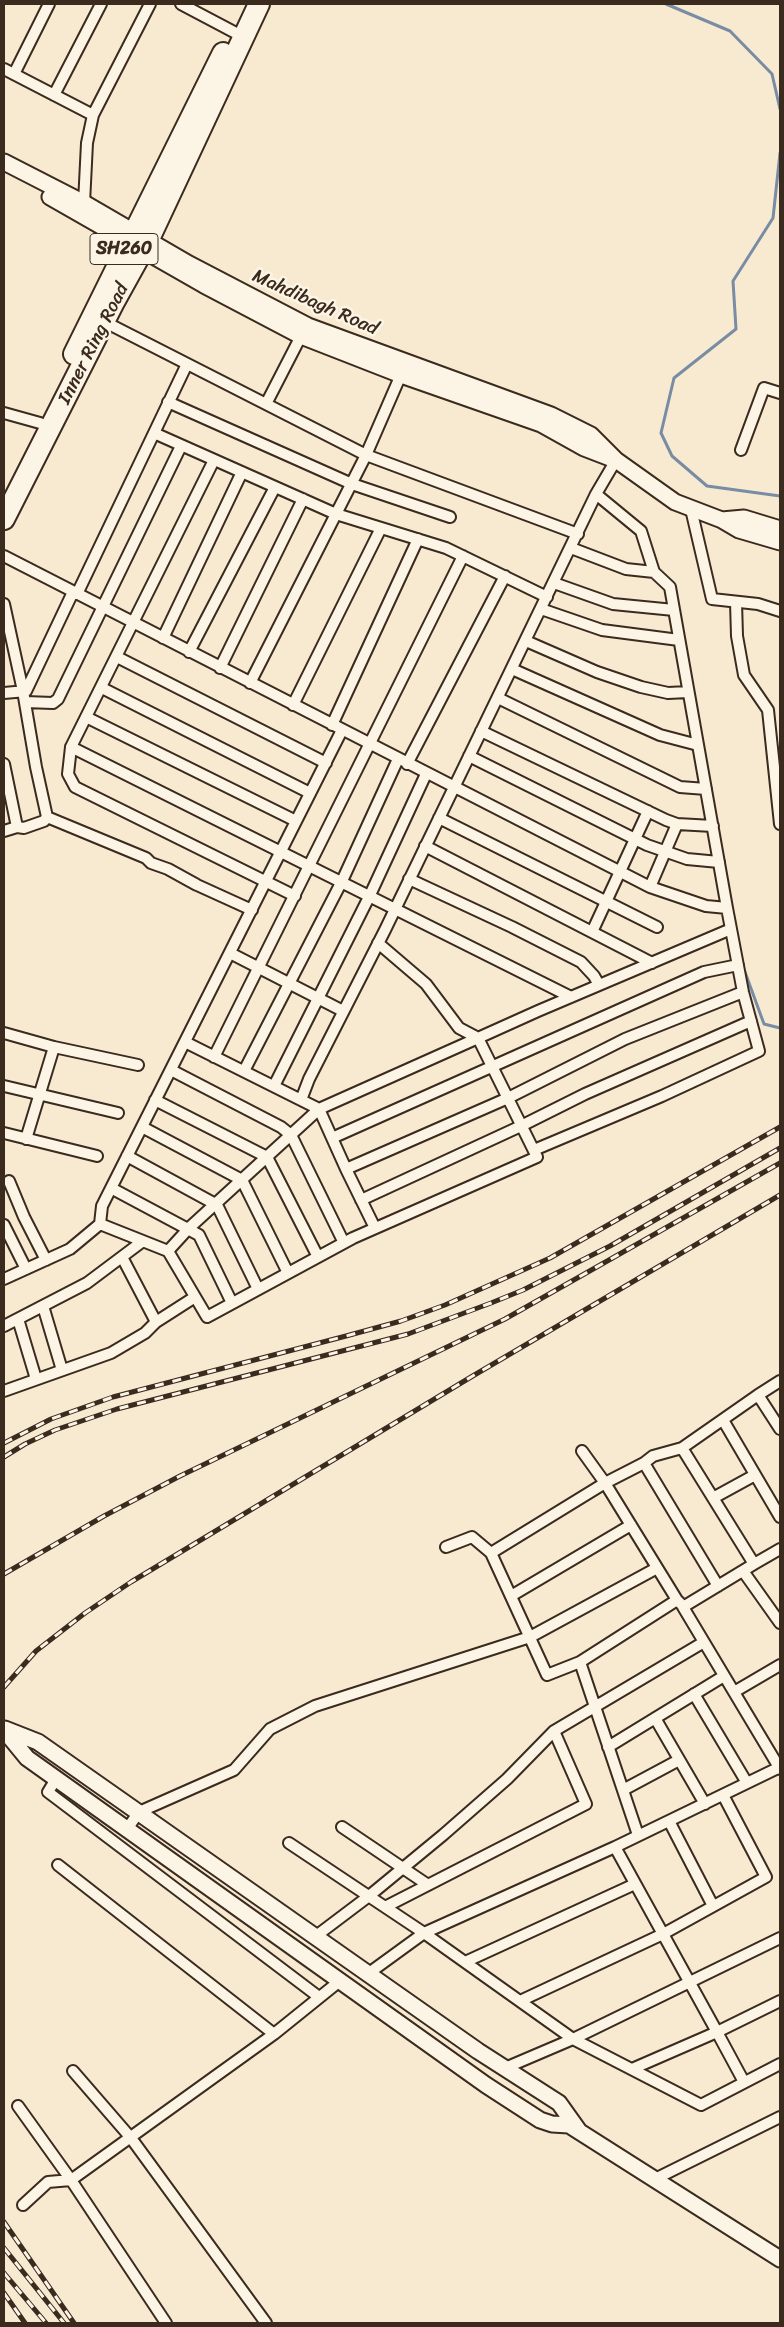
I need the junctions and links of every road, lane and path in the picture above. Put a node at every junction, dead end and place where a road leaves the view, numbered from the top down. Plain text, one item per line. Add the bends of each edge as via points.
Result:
1 (49, 4) edge
2 (100, 4) edge
3 (150, 4) edge
4 (181, 4) edge
5 (246, 4) edge
6 (259, 4) edge
7 (234, 32) junction
8 (4, 69) edge
9 (14, 74) junction
10 (54, 95) junction
11 (93, 115) junction
12 (4, 162) edge
13 (4, 173) edge
14 (84, 203) junction
15 (139, 240) junction
16 (105, 322) junction
17 (301, 336) junction
18 (186, 364) junction
19 (403, 369) junction
20 (780, 393) edge
21 (168, 402) junction
22 (266, 404) junction
23 (4, 413) edge
24 (40, 423) junction
25 (154, 433) junction
26 (181, 446) junction
27 (741, 450) dead end
28 (366, 455) junction
29 (214, 460) junction
30 (616, 460) junction
31 (242, 472) junction
32 (352, 484) junction
33 (275, 487) junction
34 (596, 494) junction
35 (4, 495) edge
36 (303, 499) junction
37 (691, 510) junction
38 (336, 514) junction
39 (450, 517) dead end
40 (4, 519) edge
41 (722, 520) junction
42 (381, 528) junction
43 (780, 529) edge
44 (578, 534) junction
45 (418, 539) junction
46 (780, 542) edge
47 (571, 548) junction
48 (4, 556) edge
49 (463, 556) junction
50 (654, 572) junction
51 (505, 576) junction
52 (554, 583) junction
53 (75, 593) junction
54 (548, 597) junction
55 (736, 602) junction
56 (4, 604) edge
57 (104, 608) junction
58 (541, 609) junction
59 (674, 610) junction
60 (780, 611) edge
61 (134, 624) junction
62 (162, 638) junction
63 (679, 640) junction
64 (526, 641) junction
65 (189, 652) junction
66 (117, 657) junction
67 (220, 668) junction
68 (512, 669) junction
69 (250, 683) junction
70 (102, 688) junction
71 (23, 691) junction
72 (688, 692) junction
73 (4, 693) edge
74 (498, 698) junction
75 (25, 702) junction
76 (293, 705) junction
77 (86, 717) junction
78 (337, 728) junction
79 (481, 731) junction
80 (368, 744) junction
81 (698, 745) junction
82 (71, 747) junction
83 (468, 756) junction
84 (326, 762) junction
85 (403, 762) junction
86 (4, 764) edge
87 (426, 774) junction
88 (453, 788) junction
89 (706, 789) junction
90 (310, 793) junction
91 (648, 811) junction
92 (47, 817) junction
93 (439, 818) junction
94 (296, 822) junction
95 (677, 824) junction
96 (780, 824) edge
97 (712, 826) junction
98 (17, 827) junction
99 (4, 831) edge
100 (636, 839) junction
101 (425, 846) junction
102 (282, 851) junction
103 (666, 852) junction
104 (719, 862) junction
105 (310, 865) junction
106 (621, 872) junction
107 (409, 879) junction
108 (266, 881) junction
109 (342, 881) junction
110 (650, 888) junction
111 (370, 894) junction
112 (295, 896) junction
113 (606, 902) junction
114 (395, 907) junction
115 (727, 908) junction
116 (252, 910) junction
117 (657, 927) dead end
118 (731, 930) junction
119 (592, 932) junction
120 (378, 943) junction
121 (230, 953) junction
122 (652, 963) junction
123 (738, 965) junction
124 (259, 968) junction
125 (288, 983) junction
126 (599, 985) junction
127 (744, 992) junction
128 (571, 997) junction
129 (318, 998) junction
130 (343, 1011) junction
131 (751, 1020) junction
132 (4, 1033) edge
133 (478, 1038) junction
134 (185, 1042) junction
135 (54, 1047) junction
136 (214, 1056) junction
137 (138, 1065) dead end
138 (493, 1068) junction
139 (170, 1070) junction
140 (244, 1071) junction
141 (4, 1086) edge
142 (274, 1086) junction
143 (40, 1096) junction
144 (508, 1098) junction
145 (155, 1100) junction
146 (301, 1100) junction
147 (319, 1109) junction
148 (118, 1113) dead end
149 (521, 1126) junction
150 (142, 1127) junction
151 (4, 1133) edge
152 (291, 1135) junction
153 (332, 1138) junction
154 (26, 1139) junction
155 (534, 1150) junction
156 (97, 1156) dead end
157 (127, 1156) junction
158 (267, 1157) junction
159 (346, 1169) junction
160 (242, 1180) junction
161 (9, 1181) dead end
162 (111, 1188) junction
163 (361, 1200) junction
164 (217, 1204) junction
165 (100, 1224) junction
166 (4, 1225) edge
167 (190, 1228) junction
168 (375, 1228) junction
169 (144, 1241) junction
170 (344, 1243) junction
171 (168, 1251) junction
172 (122, 1257) junction
173 (318, 1257) junction
174 (46, 1260) junction
175 (26, 1269) junction
176 (288, 1273) junction
177 (4, 1279) edge
178 (258, 1289) junction
179 (195, 1297) junction
180 (232, 1303) junction
181 (43, 1306) junction
182 (18, 1319) junction
183 (156, 1322) junction
184 (4, 1326) edge
185 (62, 1370) junction
186 (36, 1379) junction
187 (780, 1381) edge
188 (4, 1391) edge
189 (758, 1395) junction
190 (723, 1420) junction
191 (780, 1428) edge
192 (682, 1448) junction
193 (582, 1451) dead end
194 (644, 1463) junction
195 (755, 1475) junction
196 (605, 1483) junction
197 (713, 1498) junction
198 (780, 1517) edge
199 (631, 1525) junction
200 (446, 1547) dead end
201 (780, 1549) edge
202 (491, 1553) junction
203 (754, 1564) junction
204 (657, 1568) junction
205 (743, 1570) junction
206 (718, 1586) junction
207 (511, 1596) junction
208 (680, 1604) junction
209 (780, 1623) edge
210 (530, 1638) junction
211 (704, 1642) junction
212 (580, 1662) junction
213 (780, 1665) edge
214 (724, 1676) junction
215 (734, 1692) junction
216 (694, 1694) junction
217 (595, 1707) junction
218 (655, 1718) junction
219 (4, 1729) edge
220 (554, 1731) junction
221 (608, 1747) junction
222 (679, 1760) junction
223 (780, 1768) edge
224 (56, 1779) junction
225 (747, 1783) junction
226 (623, 1790) junction
227 (723, 1795) junction
228 (705, 1804) junction
229 (139, 1812) junction
230 (669, 1821) junction
231 (342, 1827) dead end
232 (127, 1829) junction
233 (638, 1836) junction
234 (289, 1843) dead end
235 (615, 1847) junction
236 (58, 1865) dead end
237 (403, 1868) junction
238 (635, 1884) junction
239 (428, 1885) junction
240 (369, 1896) junction
241 (714, 1906) junction
242 (385, 1907) junction
243 (424, 1933) junction
244 (663, 1934) junction
245 (316, 1936) junction
246 (780, 1938) edge
247 (465, 1962) junction
248 (369, 1973) junction
249 (341, 1980) junction
250 (690, 1983) junction
251 (319, 1997) junction
252 (520, 2001) junction
253 (780, 2001) edge
254 (717, 2032) junction
255 (274, 2034) junction
256 (573, 2039) junction
257 (780, 2064) edge
258 (504, 2068) junction
259 (632, 2069) junction
260 (74, 2071) dead end
261 (744, 2082) junction
262 (18, 2106) dead end
263 (780, 2117) edge
264 (574, 2129) junction
265 (132, 2138) junction
266 (655, 2179) junction
267 (71, 2180) junction
268 (23, 2204) dead end
269 (780, 2258) edge
270 (166, 2323) edge
271 (266, 2323) edge

1 - 9 street
2 - 10 street
3 - 11 street
4 - 7 street
5 - 7 highway, Inner Ring Road / SH260
6 - 15 highway, Inner Ring Road
7 - 15 highway, Inner Ring Road / SH260
8 - 9 street
9 - 10 street
10 - 11 street
11 - 14 street via 87,143
12 - 14 street, Mahdibagh Road
13 - 15 street, Mahdibagh Road
14 - 15 street, Mahdibagh Road
15 - 16 highway, Inner Ring Road
15 - 17 street, Mahdibagh Road via 204,285
15 - 19 street, Mahdibagh Road via 294,319
15 - 24 highway, Inner Ring Road / SH260
16 - 18 street
16 - 40 highway, Inner Ring Road
17 - 19 street, Mahdibagh Road
17 - 22 street
18 - 21 street
18 - 22 street
19 - 28 street
19 - 30 street, Mahdibagh Road via 551,415 591,435
20 - 27 street via 764,388
21 - 25 street
21 - 32 street
22 - 28 street
23 - 24 street
24 - 35 highway, Inner Ring Road / SH260
25 - 26 street
25 - 53 street
26 - 29 street
26 - 57 street
28 - 32 street
28 - 44 street
29 - 31 street
29 - 61 street
30 - 34 street
30 - 37 street, Mahdibagh Road
31 - 33 street
31 - 62 street
32 - 38 street
32 - 39 street
33 - 36 street
33 - 65 street
34 - 44 street
34 - 50 street via 641,531
36 - 38 street
36 - 67 street
37 - 41 street, Mahdibagh Road
37 - 55 street via 712,599
38 - 42 street
38 - 69 street
41 - 43 street, Mahdibagh Road via 744,518
41 - 46 street, Mahdibagh Road via 740,530
42 - 45 street
42 - 76 street
44 - 47 street
45 - 49 street
45 - 78 street
47 - 50 street via 626,569
47 - 52 street
48 - 53 street
49 - 51 street
49 - 80 street
50 - 59 street via 670,587
51 - 54 street
51 - 85 street
52 - 54 street
52 - 59 street via 612,604
53 - 57 street
53 - 71 street via 26,691
54 - 58 street
55 - 60 street
55 - 96 street via 737,636 744,676 768,710
56 - 71 street
57 - 61 street
57 - 75 street via 58,699 53,703
58 - 63 street via 602,630
58 - 64 street
59 - 63 street
61 - 62 street
61 - 66 street
62 - 65 street
63 - 72 street
64 - 68 street
64 - 72 street via 641,687 668,693
65 - 67 street
66 - 70 street
66 - 84 street
67 - 69 street
68 - 74 street
68 - 81 street via 660,735
69 - 76 street
70 - 77 street
70 - 90 street
71 - 73 street
71 - 75 street
72 - 81 street
74 - 79 street
74 - 89 street via 680,787
75 - 92 street
76 - 78 street
77 - 82 street
77 - 94 street
78 - 80 street
78 - 84 street
79 - 83 street
79 - 91 street
80 - 85 street
80 - 105 street
81 - 89 street
82 - 102 street
82 - 108 street via 68,774 75,787
83 - 88 street
83 - 100 street
84 - 90 street
85 - 87 street
85 - 109 street
86 - 98 street
87 - 88 street
87 - 111 street
88 - 93 street
88 - 106 street
89 - 97 street
90 - 94 street
91 - 95 street
91 - 100 street
92 - 98 street via 24,828
92 - 116 street via 146,858
93 - 101 street
93 - 113 street
94 - 102 street
95 - 97 street
95 - 103 street
97 - 104 street
98 - 99 street
100 - 103 street
100 - 106 street
101 - 107 street
101 - 119 street
102 - 105 street
102 - 108 street
103 - 104 street via 687,860
103 - 110 street
104 - 115 street
105 - 109 street
105 - 112 street
106 - 110 street
106 - 113 street
107 - 114 street
107 - 126 street via 581,962
108 - 112 street
108 - 116 street
109 - 111 street
109 - 125 street
110 - 115 street via 706,906
111 - 114 street
111 - 129 street
112 - 124 street
113 - 117 street
113 - 119 street
114 - 120 street
114 - 128 street
115 - 118 street
116 - 121 street
118 - 122 street
118 - 123 street
119 - 122 street
120 - 130 street
120 - 133 street via 426,984 459,1028
121 - 124 street
121 - 134 street
122 - 126 street
123 - 127 street
123 - 138 street via 704,972
124 - 125 street
124 - 136 street
125 - 129 street
125 - 140 street
126 - 128 street
127 - 131 street
127 - 144 street via 624,1038
128 - 133 street
129 - 130 street
129 - 142 street
130 - 146 street
131 - 149 street
131 - 155 street via 759,1051
132 - 135 street
133 - 138 street
133 - 147 street
134 - 136 street
134 - 139 street
135 - 137 street
135 - 143 street
136 - 140 street
138 - 144 street
138 - 153 street
139 - 145 street
139 - 152 street
140 - 142 street
141 - 143 street
142 - 146 street
143 - 148 street
143 - 154 street
144 - 149 street
144 - 159 street
145 - 150 street
145 - 158 street
146 - 147 street
147 - 152 street
147 - 153 street
149 - 155 street
149 - 163 street
150 - 157 street
150 - 160 street
151 - 154 street
152 - 158 street
152 - 170 street
153 - 159 street
154 - 156 street
155 - 168 street via 537,1157
157 - 162 street
157 - 164 street
158 - 160 street
158 - 173 street
159 - 163 street
160 - 164 street
160 - 176 street
161 - 174 street
162 - 165 street via 102,1206
162 - 167 street
163 - 168 street
164 - 167 street
164 - 178 street
165 - 169 street
165 - 174 street via 70,1249
166 - 175 street
167 - 171 street
167 - 180 street via 202,1238
168 - 170 street
169 - 171 street
169 - 172 street
170 - 173 street
171 - 179 street
172 - 181 street via 87,1283
172 - 183 street
173 - 176 street
174 - 175 street
175 - 177 street
176 - 178 street
178 - 180 street
179 - 180 street via 207,1317
179 - 183 street
181 - 182 street
181 - 185 street
182 - 184 street
182 - 186 street
183 - 185 street via 145,1333 111,1353
185 - 186 street
186 - 188 street
187 - 189 street
189 - 190 street
189 - 191 street
190 - 192 street
190 - 195 street
192 - 194 street via 653,1456
192 - 197 street
193 - 196 street
194 - 196 street
194 - 206 street
195 - 197 street
195 - 198 street
196 - 199 street
196 - 202 street
197 - 203 street
199 - 204 street
199 - 207 street
200 - 202 street via 472,1537
201 - 203 street
202 - 207 street
203 - 205 street
204 - 208 street
204 - 210 street
205 - 206 street
205 - 209 street
206 - 208 street
207 - 210 street
208 - 211 street
208 - 212 street
210 - 212 street via 547,1675
210 - 229 street via 315,1706 270,1729 234,1770
211 - 214 street
211 - 217 street
212 - 217 street
213 - 215 street
214 - 215 street
214 - 216 street
215 - 223 street
216 - 218 street
216 - 225 street
217 - 220 street
217 - 221 street
218 - 221 street
218 - 222 street
219 - 224 street via 27,1758
219 - 229 street via 38,1742
220 - 237 street via 507,1779
220 - 239 street via 586,1804
221 - 226 street
222 - 226 street
222 - 228 street
223 - 225 street
224 - 232 street
224 - 251 street via 48,1792
225 - 227 street
226 - 233 street
227 - 228 street
227 - 241 street via 766,1877
228 - 230 street
229 - 232 street
229 - 245 street
230 - 233 street
230 - 241 street
231 - 237 street
232 - 249 street
233 - 235 street
234 - 240 street
235 - 238 street
235 - 243 street
236 - 255 street
237 - 239 street
237 - 240 street
238 - 244 street
238 - 247 street
239 - 242 street
240 - 242 street
240 - 245 street
241 - 244 street
242 - 243 street
243 - 247 street
243 - 248 street
244 - 250 street
244 - 252 street
245 - 248 street
246 - 250 street
247 - 252 street
248 - 258 street
249 - 251 street
249 - 264 street via 530,2115
250 - 254 street
250 - 256 street
251 - 255 street
252 - 256 street
253 - 254 street
254 - 259 street
254 - 261 street
255 - 265 street
256 - 258 street
256 - 259 street
257 - 261 street
258 - 264 street via 559,2103
259 - 261 street via 701,2105
260 - 265 street
262 - 267 street
263 - 266 street
264 - 266 street
265 - 267 street
265 - 271 street
266 - 269 street
267 - 268 street via 48,2182
267 - 270 street

